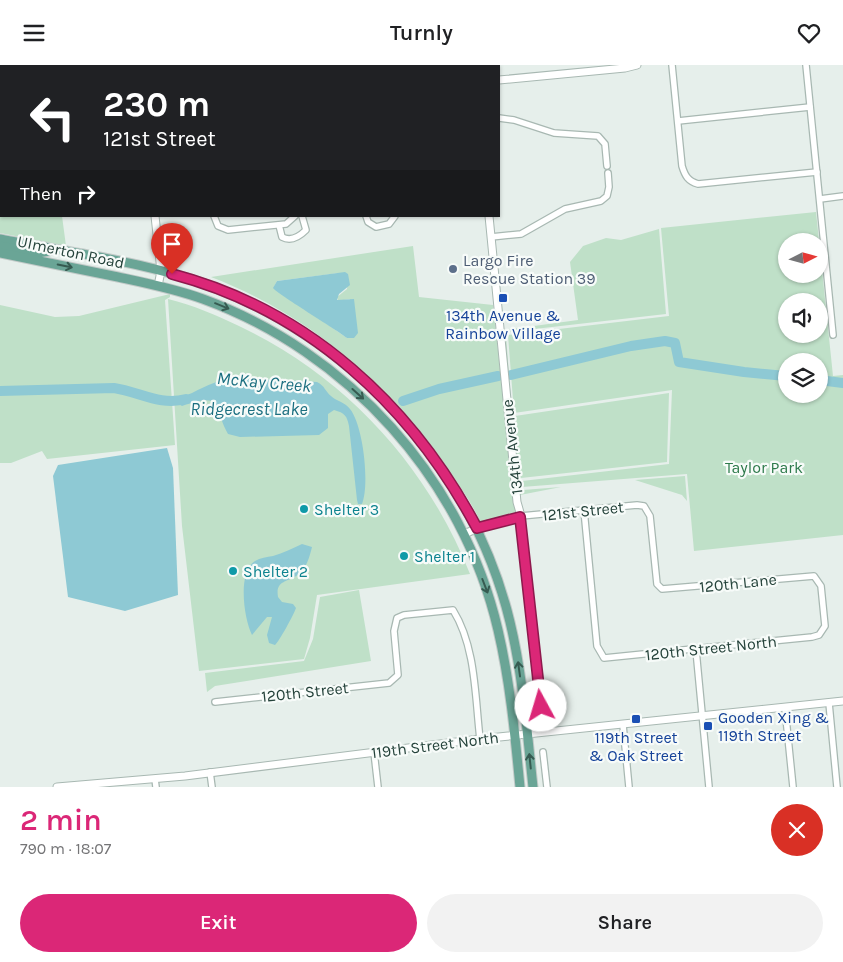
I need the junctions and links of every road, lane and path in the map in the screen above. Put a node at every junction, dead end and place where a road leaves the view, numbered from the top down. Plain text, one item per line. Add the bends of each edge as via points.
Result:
1 (636, 65) edge
2 (672, 65) edge
3 (806, 65) edge
4 (500, 80) edge
5 (810, 107) junction
6 (500, 118) edge
7 (678, 121) junction
8 (817, 172) junction
9 (843, 196) edge
10 (820, 199) junction
11 (155, 217) edge
12 (214, 217) edge
13 (294, 217) edge
14 (302, 217) edge
15 (366, 217) edge
16 (394, 217) edge
17 (489, 217) edge
18 (279, 225) junction
19 (491, 237) junction
20 (0, 239) edge
21 (0, 246) edge
22 (56, 250) junction
23 (0, 253) edge
24 (161, 271) junction
25 (158, 286) junction
26 (833, 335) dead end
27 (584, 510) junction
28 (520, 517) junction
29 (477, 528) junction
30 (464, 534) junction
31 (657, 585) joint
32 (823, 631) joint
33 (696, 650) junction
34 (843, 701) edge
35 (214, 702) dead end
36 (829, 703) junction
37 (541, 706) dead end
38 (785, 707) junction
39 (703, 716) junction
40 (623, 725) junction
41 (527, 735) junction
42 (515, 737) junction
43 (480, 739) junction
44 (374, 752) junction
45 (543, 752) dead end
46 (210, 772) junction
47 (155, 779) junction
48 (93, 785) edge
49 (58, 787) edge
50 (156, 787) edge
51 (212, 787) edge
52 (378, 787) edge
53 (520, 787) edge
54 (533, 787) edge
55 (547, 787) edge
56 (628, 787) edge
57 (709, 787) edge
58 (793, 787) edge
59 (838, 787) edge

1 - 4 street
2 - 7 street
3 - 5 street
5 - 7 street
5 - 8 street
6 - 19 street via 554,133 598,135 605,145 609,187 607,196 601,201 565,209 521,234
7 - 8 street via 684,171 691,182 698,184
8 - 10 street
9 - 10 street
10 - 26 street
11 - 24 street
12 - 18 street via 218,226 228,230
13 - 18 street
14 - 18 street via 306,230 297,238 282,237
15 - 16 street via 376,227 390,224
17 - 19 street, 134th Avenue
19 - 28 street, 134th Avenue
20 - 22 main road, Ulmerton Road
21 - 22 main road via 38,253
22 - 24 main road, Ulmerton Road
23 -> 25 main road, Ulmerton Road
24 - 25 street
24 - 29 main road, Ulmerton Road via 213,287 268,313 301,331 351,367 430,451
25 -> 30 main road, Ulmerton Road via 241,314 276,332 342,380 409,447
27 - 28 street, 121st Street
27 - 31 street, 121st Street via 644,506 650,516
27 - 33 street, 120th Street North via 599,652 604,658 612,659
28 - 29 street, 121st Street
28 - 37 street, 134th Avenue
29 - 30 street, 121st Street
41 -> 29 main road, Ulmerton Road via 520,668 510,620
30 -> 42 main road, Ulmerton Road via 498,629
31 - 32 street, 120th Lane via 670,590 814,577 821,587
32 - 33 street, 120th Street North via 812,637
33 - 39 street
34 - 36 street, 119th Street North
35 - 43 street, 120th Street via 389,683 399,669 394,631 397,618 453,610 467,645
36 - 38 street, 119th Street North
36 - 59 street
38 - 39 street, 119th Street North
38 - 58 street
39 - 40 street, 119th Street North
39 - 57 street
40 - 41 street, 119th Street North
40 - 56 street
41 - 42 street, 119th Street North
54 -> 41 main road, Ulmerton Road
42 - 43 street, 119th Street North
42 - 53 main road, Ulmerton Road
43 - 44 street, 119th Street North
44 - 46 street, 119th Street North
44 - 52 street
45 - 55 street
46 - 47 street, 119th Street North
46 - 51 street
47 - 48 street, 119th Street North
47 - 50 street
48 - 49 street, 119th Street North

